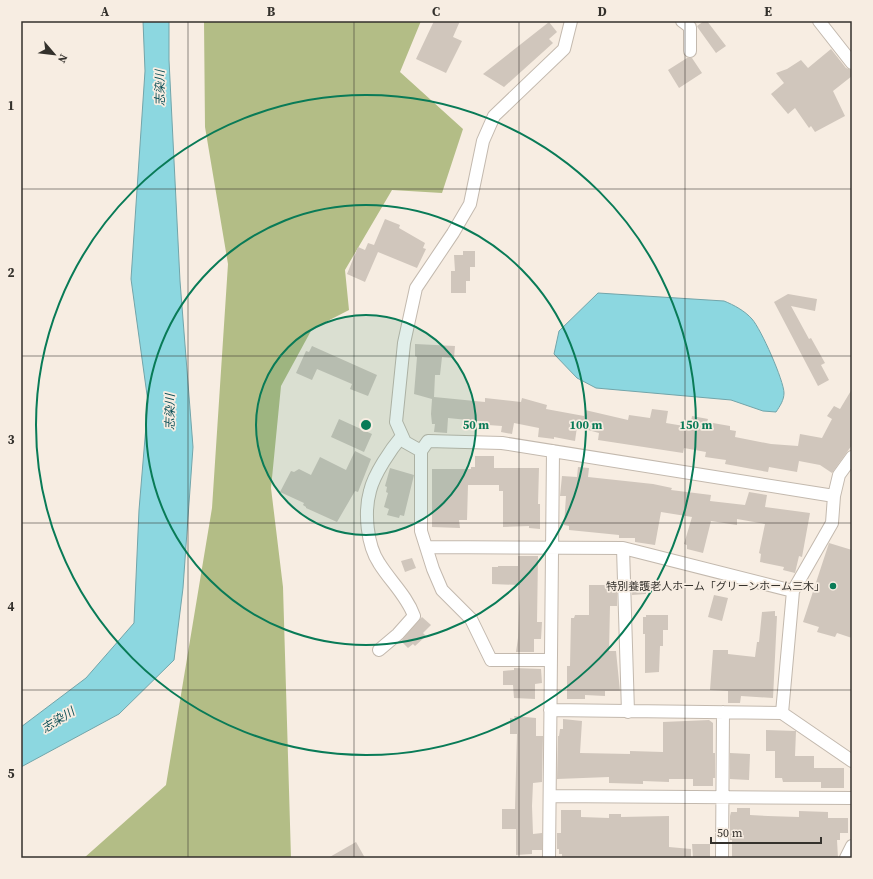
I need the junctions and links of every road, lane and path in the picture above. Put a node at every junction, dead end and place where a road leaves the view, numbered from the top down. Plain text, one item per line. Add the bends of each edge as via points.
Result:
1 (572, 21) edge
2 (682, 21) edge
3 (819, 21) edge
4 (690, 50) dead end
5 (852, 63) edge
6 (402, 436) junction
7 (553, 451) junction
8 (421, 452) junction
9 (852, 457) edge
10 (834, 496) junction
11 (426, 547) junction
12 (552, 547) junction
13 (623, 548) junction
14 (793, 591) junction
15 (379, 650) dead end
16 (550, 660) junction
17 (550, 710) junction
18 (628, 712) junction
19 (723, 712) junction
20 (782, 713) junction
21 (852, 761) edge
22 (550, 796) junction
23 (722, 797) junction
24 (852, 798) edge
25 (852, 846) edge
26 (549, 858) edge
27 (722, 858) edge
28 (846, 858) edge

1 - 6 street via 564,49 494,116 483,141 470,204 416,288 404,343 396,422
2 - 4 street via 690,27
3 - 5 street
6 - 8 street via 405,442
6 - 15 street via 391,449 370,491 367,523 371,545 378,562 411,605 414,616
7 - 8 street via 502,443 428,441
7 - 10 street
7 - 12 street
8 - 11 street via 421,531
9 - 10 street via 839,475
10 - 14 street via 832,523
11 - 12 street
11 - 16 street via 442,590 470,619 491,660
12 - 13 street
12 - 16 street
13 - 14 street
13 - 18 street
14 - 20 street
16 - 17 street
17 - 18 street
17 - 22 street
18 - 19 street
19 - 20 street
19 - 23 street
20 - 21 street
22 - 23 street
22 - 26 street
23 - 24 street
23 - 27 street
25 - 28 street

